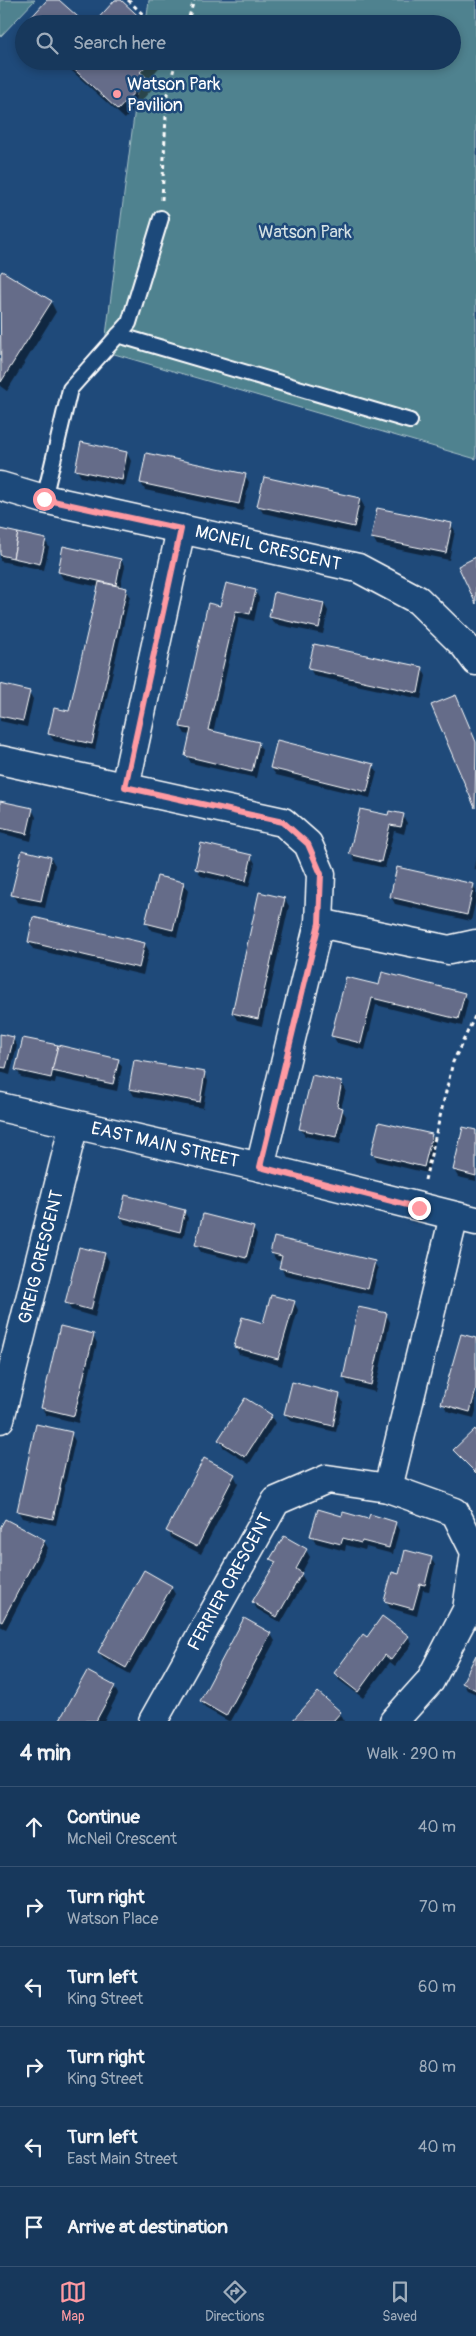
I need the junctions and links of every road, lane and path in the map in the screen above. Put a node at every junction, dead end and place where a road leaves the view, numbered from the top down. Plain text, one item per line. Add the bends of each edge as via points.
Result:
1 (128, 0) edge
2 (194, 0) edge
3 (144, 15) edge
4 (190, 15) edge
5 (174, 70) edge
6 (161, 218) joint
7 (118, 335) junction
8 (410, 421) dead end
9 (0, 486) edge
10 (44, 499) junction
11 (181, 529) junction
12 (476, 661) edge
13 (0, 760) edge
14 (125, 787) junction
15 (319, 923) junction
16 (476, 944) edge
17 (476, 1014) edge
18 (0, 1107) edge
19 (74, 1124) junction
20 (260, 1167) junction
21 (419, 1208) junction
22 (465, 1219) edge
23 (0, 1419) edge
24 (388, 1488) junction
25 (476, 1552) edge
26 (153, 1721) edge
27 (394, 1721) edge

1 - 3 path
2 - 4 path
5 - 6 path via 167,94
6 - 7 lane via 129,323
7 - 8 lane
7 - 10 lane via 70,390
9 - 10 street, MCNEIL CRESCENT
10 - 11 street, MCNEIL CRESCENT
11 - 12 street, MCNEIL CRESCENT via 358,568 418,600
11 - 14 street
13 - 14 street
14 - 15 street via 283,822 308,844 321,874
15 - 16 street via 449,950
15 - 20 street
17 - 21 path via 453,1062
18 - 19 street, EAST MAIN STREET
19 - 20 street, EAST MAIN STREET
19 - 23 street, GREIG CRESCENT
20 - 21 street, EAST MAIN STREET
21 - 22 street, EAST MAIN STREET
22 - 24 street
24 - 25 street, FERRIER CRESCENT via 455,1512
24 - 26 street, FERRIER CRESCENT via 327,1479 276,1501
25 - 27 street, FERRIER CRESCENT via 467,1610 430,1681

